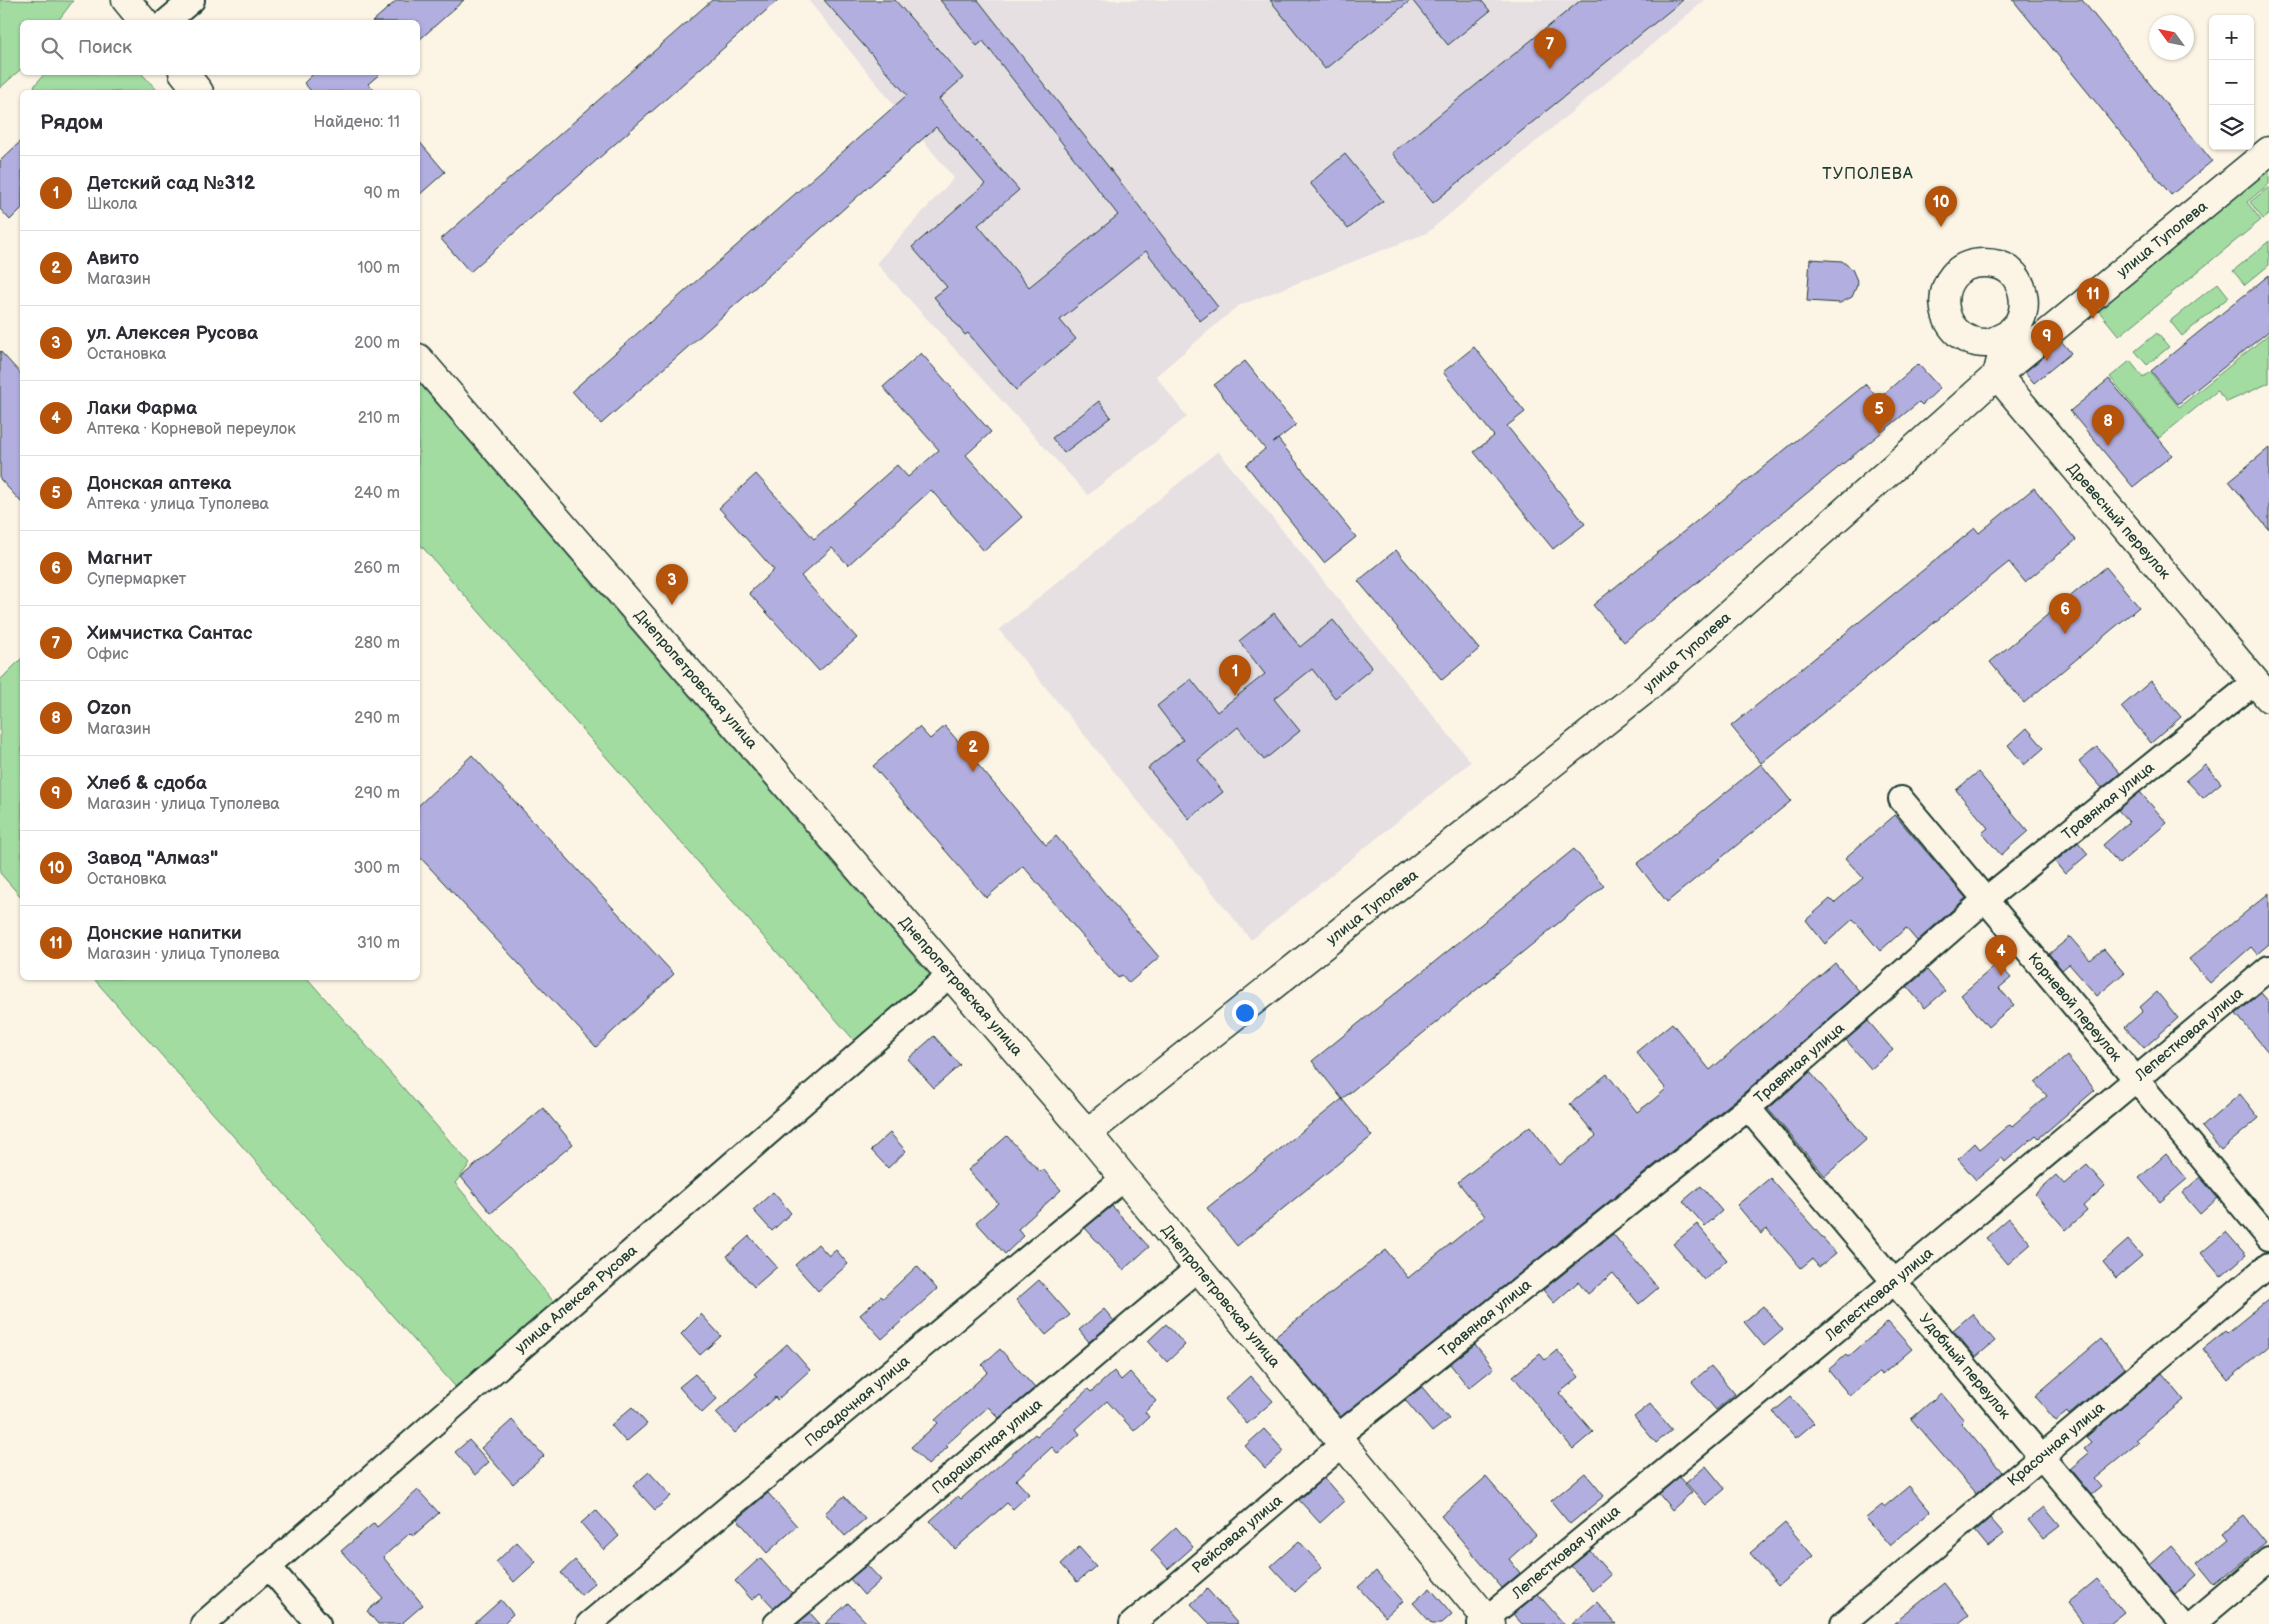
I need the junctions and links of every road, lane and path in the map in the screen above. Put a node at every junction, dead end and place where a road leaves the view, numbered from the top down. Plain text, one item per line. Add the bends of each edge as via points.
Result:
1 (126, 0) edge
2 (192, 0) edge
3 (142, 20) edge
4 (168, 20) edge
5 (185, 75) edge
6 (197, 90) edge
7 (2269, 150) edge
8 (2009, 334) dead end
9 (420, 360) edge
10 (1997, 375) junction
11 (2262, 690) edge
12 (1900, 799) dead end
13 (1985, 900) junction
14 (2269, 968) edge
15 (951, 974) junction
16 (2135, 1079) junction
17 (1748, 1108) junction
18 (1087, 1133) junction
19 (1124, 1178) junction
20 (2269, 1238) edge
21 (2269, 1264) edge
22 (1198, 1268) junction
23 (1894, 1282) junction
24 (1340, 1441) junction
25 (2041, 1457) junction
26 (2269, 1560) edge
27 (268, 1566) junction
28 (1486, 1622) edge
29 (202, 1624) edge
30 (318, 1624) edge
31 (589, 1624) edge
32 (776, 1624) edge
33 (1132, 1624) edge
34 (1843, 1624) edge
35 (2182, 1624) edge
36 (2193, 1624) edge

1 - 3 street
2 - 4 street
5 - 6 street
7 - 10 street, улица Туполева
8 - 10 street
9 - 15 street, Днепропетровская улица
10 - 11 street, Древесный переулок
10 - 18 street, улица Туполева via 1642,692
11 - 13 street, Травяная улица
12 - 13 street, Корневой переулок
13 - 16 street, Корневой переулок
13 - 17 street, Травяная улица
14 - 16 street, Лепестковая улица
15 - 18 street, Днепропетровская улица
15 - 27 street, улица Алексея Русова
16 - 20 street, Корневой переулок
16 - 23 street, Лепестковая улица
17 - 23 street, Удобный переулок
17 - 24 street, Травяная улица
18 - 19 street, Днепропетровская улица
19 - 22 street, Днепропетровская улица
19 - 31 street, Посадочная улица
21 - 25 street, Красочная улица
22 - 24 street, Днепропетровская улица
22 - 32 street, Парашютная улица
23 - 25 street, Удобный переулок
23 - 28 street, Лепестковая улица
24 - 28 street, Днепропетровская улица
24 - 33 street, Рейсовая улица
25 - 34 street, Красочная улица
25 - 35 street, Удобный переулок
26 - 36 street
27 - 29 street, улица Алексея Русова
27 - 30 street

